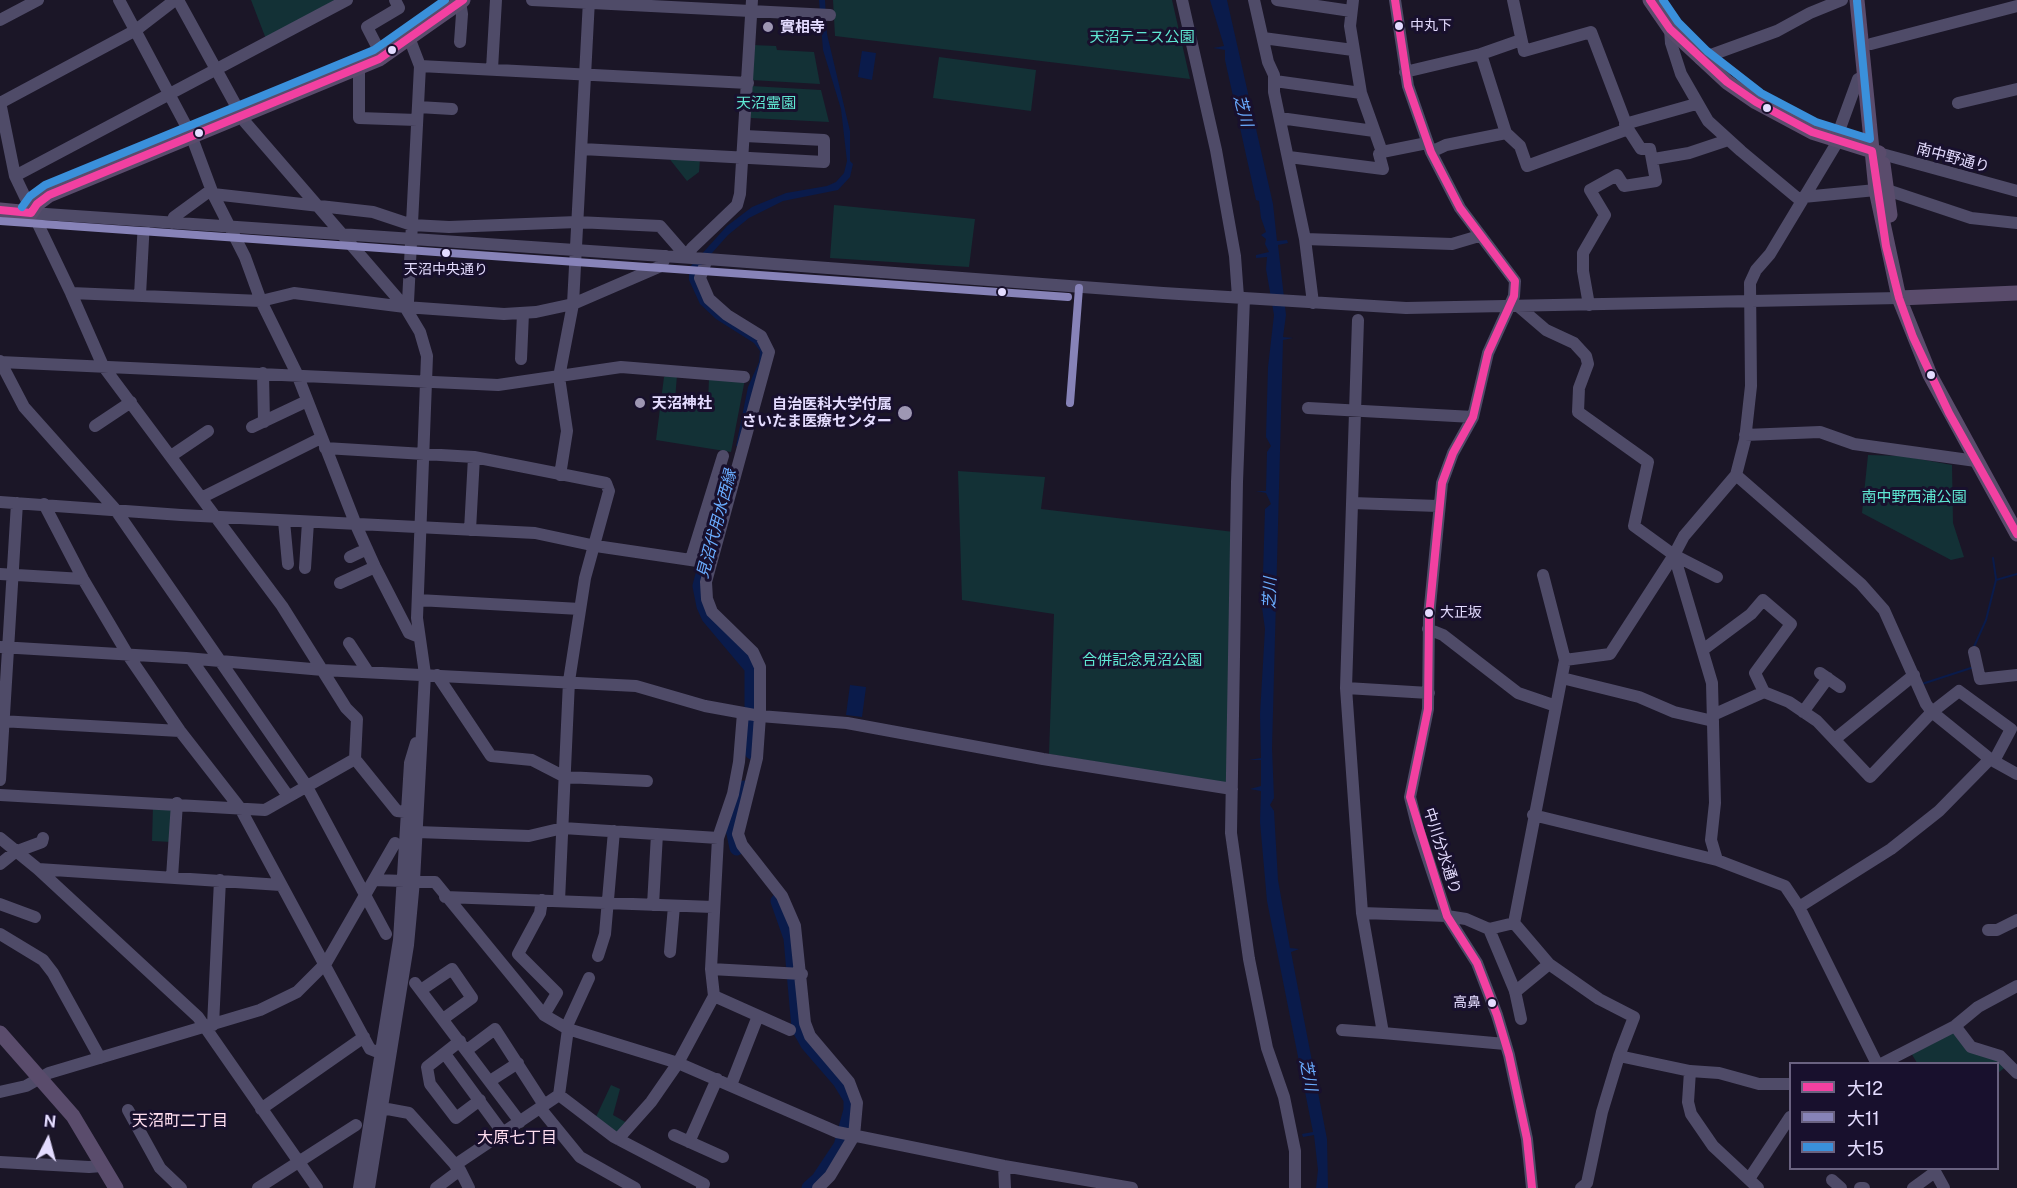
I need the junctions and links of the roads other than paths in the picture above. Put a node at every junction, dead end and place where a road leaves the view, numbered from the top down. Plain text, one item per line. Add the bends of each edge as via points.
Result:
1 (38, 0) edge
2 (119, 0) edge
3 (177, 0) edge
4 (347, 0) edge
5 (395, 0) edge
6 (496, 0) edge
7 (532, 0) edge
8 (1182, 0) edge
9 (1254, 0) edge
10 (1277, 0) edge
11 (1395, 0) edge
12 (1513, 0) edge
13 (1650, 0) edge
14 (1842, 0) edge
15 (1857, 0) edge
16 (1867, 0) edge
17 (461, 1) edge
18 (589, 1) edge
19 (752, 5) edge
20 (1352, 5) edge
21 (2017, 6) edge
22 (825, 15) dead end
23 (0, 20) edge
24 (1670, 28) junction
25 (136, 30) junction
26 (1263, 38) junction
27 (410, 40) junction
28 (1521, 40) junction
29 (460, 42) dead end
30 (1871, 44) junction
31 (1353, 50) junction
32 (1482, 54) junction
33 (382, 58) junction
34 (1700, 59) junction
35 (420, 66) junction
36 (359, 68) junction
37 (492, 69) junction
38 (215, 70) junction
39 (1406, 72) junction
40 (585, 75) junction
41 (1864, 76) junction
42 (1275, 81) junction
43 (748, 83) junction
44 (2017, 89) edge
45 (1361, 93) junction
46 (170, 94) junction
47 (0, 103) edge
48 (1958, 103) dead end
49 (1696, 104) junction
50 (452, 110) dead end
51 (418, 114) junction
52 (240, 115) junction
53 (1280, 118) junction
54 (1626, 127) junction
55 (1374, 131) junction
56 (1506, 133) junction
57 (191, 135) junction
58 (745, 136) junction
59 (1728, 140) junction
60 (1838, 141) junction
61 (1429, 148) junction
62 (582, 149) junction
63 (1382, 152) junction
64 (1877, 152) junction
65 (744, 156) junction
66 (1289, 157) junction
67 (1654, 159) junction
68 (15, 176) junction
69 (1881, 190) junction
70 (2017, 191) edge
71 (212, 192) junction
72 (1802, 199) junction
73 (315, 205) junction
74 (0, 211) edge
75 (31, 213) junction
76 (144, 221) junction
77 (578, 222) junction
78 (172, 223) junction
79 (2017, 224) edge
80 (412, 225) junction
81 (228, 227) junction
82 (341, 235) junction
83 (1479, 236) junction
84 (412, 239) junction
85 (1305, 239) junction
86 (577, 250) junction
87 (666, 256) junction
88 (689, 258) junction
89 (709, 259) junction
90 (71, 293) junction
91 (2017, 293) edge
92 (140, 295) junction
93 (1244, 298) junction
94 (1904, 298) junction
95 (261, 301) junction
96 (1750, 301) junction
97 (1309, 303) junction
98 (573, 304) junction
99 (1589, 305) junction
100 (1514, 306) junction
101 (405, 307) junction
102 (523, 313) junction
103 (1358, 320) dead end
104 (521, 359) dead end
105 (0, 362) edge
106 (103, 366) junction
107 (263, 373) junction
108 (297, 374) junction
109 (559, 377) junction
110 (744, 377) dead end
111 (428, 381) junction
112 (307, 401) junction
113 (131, 402) junction
114 (1308, 408) dead end
115 (1354, 411) junction
116 (1473, 417) junction
117 (264, 422) junction
118 (95, 426) dead end
119 (252, 428) dead end
120 (208, 431) dead end
121 (1744, 435) junction
122 (323, 443) junction
123 (425, 454) junction
124 (171, 456) junction
125 (723, 456) dead end
126 (474, 457) junction
127 (1976, 461) junction
128 (560, 475) junction
129 (1736, 475) junction
130 (203, 497) junction
131 (0, 502) edge
132 (17, 503) junction
133 (1352, 503) junction
134 (44, 504) junction
135 (1438, 506) junction
136 (115, 509) junction
137 (217, 517) junction
138 (2017, 517) edge
139 (284, 520) junction
140 (308, 522) junction
141 (356, 525) junction
142 (421, 527) junction
143 (470, 530) junction
144 (2017, 534) edge
145 (596, 546) junction
146 (367, 549) junction
147 (1674, 555) junction
148 (350, 557) dead end
149 (692, 559) junction
150 (711, 563) junction
151 (288, 564) dead end
152 (375, 567) junction
153 (305, 568) dead end
154 (6, 574) edge
155 (1543, 574) dead end
156 (1717, 577) dead end
157 (82, 579) junction
158 (340, 583) dead end
159 (418, 600) junction
160 (580, 609) junction
161 (1428, 629) junction
162 (419, 637) junction
163 (349, 643) dead end
164 (4, 648) edge
165 (1704, 649) junction
166 (1974, 652) dead end
167 (128, 655) junction
168 (192, 659) junction
169 (1565, 660) junction
170 (219, 661) junction
171 (323, 670) junction
172 (368, 672) junction
173 (431, 674) junction
174 (1914, 675) junction
175 (2017, 675) edge
176 (1562, 678) junction
177 (569, 681) junction
178 (1840, 687) dead end
179 (1346, 688) junction
180 (1764, 692) junction
181 (1429, 693) junction
182 (1556, 706) junction
183 (1803, 712) junction
184 (1932, 712) junction
185 (743, 713) junction
186 (760, 716) junction
187 (1713, 718) junction
188 (2, 721) edge
189 (422, 721) junction
190 (180, 731) junction
191 (1835, 739) junction
192 (355, 759) junction
193 (1992, 760) junction
194 (2017, 774) edge
195 (565, 777) junction
196 (0, 780) edge
197 (646, 781) dead end
198 (306, 785) junction
199 (1232, 789) junction
200 (0, 795) edge
201 (288, 796) junction
202 (177, 803) junction
203 (240, 808) junction
204 (407, 812) junction
205 (1533, 815) junction
206 (562, 828) junction
207 (614, 831) junction
208 (417, 832) junction
209 (657, 834) junction
210 (0, 838) edge
211 (43, 838) dead end
212 (718, 838) junction
213 (395, 843) dead end
214 (15, 852) junction
215 (1717, 860) junction
216 (0, 864) edge
217 (38, 869) junction
218 (172, 877) junction
219 (220, 880) junction
220 (374, 880) junction
221 (408, 881) junction
222 (281, 885) junction
223 (365, 895) junction
224 (445, 897) junction
225 (542, 900) junction
226 (559, 901) junction
227 (608, 903) junction
228 (0, 904) edge
229 (653, 905) junction
230 (674, 906) junction
231 (713, 907) junction
232 (1799, 907) junction
233 (1362, 913) junction
234 (1447, 916) junction
235 (35, 917) dead end
236 (2017, 920) edge
237 (1514, 923) junction
238 (1489, 929) junction
239 (1988, 930) dead end
240 (0, 934) edge
241 (386, 934) dead end
242 (670, 952) dead end
243 (598, 956) dead end
244 (326, 963) junction
245 (1549, 964) junction
246 (711, 969) junction
247 (802, 974) junction
248 (589, 978) dead end
249 (2017, 986) edge
250 (1515, 992) junction
251 (714, 996) junction
252 (544, 1015) junction
253 (758, 1016) junction
254 (1521, 1019) dead end
255 (443, 1020) junction
256 (209, 1026) junction
257 (1955, 1026) junction
258 (567, 1028) junction
259 (790, 1030) dead end
260 (1342, 1030) dead end
261 (0, 1033) edge
262 (1383, 1033) junction
263 (364, 1038) junction
264 (1505, 1044) junction
265 (463, 1046) junction
266 (380, 1053) junction
267 (445, 1054) junction
268 (1619, 1056) junction
269 (100, 1058) junction
270 (1878, 1062) edge
271 (1883, 1062) edge
272 (518, 1063) junction
273 (678, 1063) junction
274 (1690, 1071) junction
275 (2017, 1073) edge
276 (39, 1078) junction
277 (717, 1079) junction
278 (490, 1081) junction
279 (1789, 1084) edge
280 (731, 1085) junction
281 (0, 1092) edge
282 (559, 1095) junction
283 (480, 1100) junction
284 (542, 1106) junction
285 (381, 1108) junction
286 (261, 1109) junction
287 (128, 1110) dead end
288 (1789, 1120) edge
289 (520, 1122) junction
290 (356, 1125) dead end
291 (503, 1133) junction
292 (674, 1135) dead end
293 (854, 1137) junction
294 (618, 1139) junction
295 (689, 1142) junction
296 (723, 1157) dead end
297 (298, 1161) junction
298 (0, 1162) edge
299 (102, 1166) junction
300 (1004, 1166) junction
301 (1934, 1170) edge
302 (462, 1178) edge
303 (1749, 1179) junction
304 (1585, 1186) edge
305 (116, 1188) edge
306 (181, 1188) edge
307 (258, 1188) edge
308 (317, 1188) edge
309 (359, 1188) edge
310 (369, 1188) edge
311 (436, 1188) edge
312 (635, 1188) edge
313 (702, 1188) edge
314 (818, 1188) edge
315 (1005, 1188) edge
316 (1132, 1188) edge
317 (1295, 1188) edge
318 (1532, 1188) edge
319 (1758, 1188) edge
320 (1913, 1188) edge
321 (1944, 1188) edge

1 - 23 street
2 - 25 street
3 - 25 street
3 - 38 street
4 - 38 street
5 - 33 street via 399,8 366,27
6 - 37 street
7 - 18 street
8 - 93 street
9 - 26 street
10 - 20 street
11 - 39 street
12 - 28 street
13 - 24 main road
14 - 34 street via 1777,31
15 - 41 main road
16 - 30 main road
17 - 27 main road
17 - 29 street
18 - 19 street
18 - 40 street
19 - 22 street
19 - 43 street
20 - 31 street
21 - 30 street
24 - 34 main road
24 - 49 street via 1681,74
25 - 46 street
25 - 47 street
26 - 31 street
26 - 42 street
27 - 33 main road
27 - 35 street
28 - 32 street
28 - 54 street via 1524,51 1591,32
30 - 64 main road
31 - 45 street
32 - 39 street
32 - 56 street
33 - 36 main road
34 - 60 main road via 1756,102
35 - 37 street
35 - 51 street
36 - 51 street via 359,118
36 - 52 main road
37 - 40 street
38 - 46 street
38 - 52 street
39 - 61 street
40 - 43 street
40 - 62 street
41 - 60 street via 1858,79
41 - 64 main road
42 - 45 street
42 - 53 street
43 - 58 street
44 - 48 street
45 - 55 street
46 - 57 street
46 - 68 street
47 - 68 street
49 - 54 street
49 - 59 street
50 - 51 street
51 - 80 street
52 - 57 main road
52 - 73 street
53 - 55 street
53 - 66 street
54 - 56 street via 1527,165 1520,146
54 - 67 street via 1636,145 1650,149
55 - 63 street
56 - 61 street
57 - 71 street
57 - 75 main road via 49,195
58 - 65 street
58 - 65 street via 824,140 824,162
59 - 67 street
59 - 72 street
60 - 64 main road
60 - 72 street
61 - 63 street
61 - 83 street
62 - 65 street
62 - 77 street
63 - 66 street via 1379,154 1383,169
64 - 69 main road
64 - 70 street, 南中野通り
65 - 88 street via 736,205 692,248
66 - 85 street
67 - 99 street via 1656,180 1624,186 1617,175 1590,189 1605,215 1582,252
68 - 75 street
69 - 72 street
69 - 79 street via 1971,218
69 - 94 main road via 1886,246
71 - 73 street
71 - 78 street
71 - 81 street
72 - 96 street via 1770,254 1756,270 1750,283
73 - 80 street via 373,212
73 - 82 street
74 - 75 main road
75 - 76 street
75 - 90 street
76 - 78 street
76 - 92 street
77 - 80 street
77 - 86 street
77 - 88 street via 660,226
78 - 81 street
80 - 84 street
81 - 82 street
81 - 95 street via 245,257
82 - 84 street
82 - 101 street
83 - 85 street via 1452,244
83 - 100 street, 中川分水通り via 1515,281
84 - 86 street
84 - 101 street
85 - 97 street
86 - 87 street
86 - 98 street
87 - 88 street
87 - 98 street via 662,266
88 - 89 street
89 - 93 street
89 - 150 street via 700,278 709,299 761,336 769,352
90 - 92 street
90 - 106 street
91 - 94 main road
92 - 95 street
93 - 97 street
93 - 199 street
94 - 96 street
94 - 127 main road via 1930,375
94 - 138 main road via 1938,371
95 - 101 street via 294,293
95 - 108 street
96 - 99 street
96 - 121 street via 1751,386
97 - 100 street via 1406,308
98 - 102 street
98 - 109 street
99 - 100 street
100 - 116 street, 中川分水通り via 1488,353
100 - 147 street via 1546,330 1574,343 1586,356 1588,364 1579,388 1578,411 1648,462 1634,526
101 - 102 street
101 - 111 street via 424,343
102 - 104 street
103 - 115 street
105 - 106 street
105 - 136 street via 24,407
106 - 107 street
106 - 113 street
107 - 108 street
107 - 117 street
108 - 111 street
108 - 112 street
109 - 110 street via 621,367
109 - 111 street via 498,385
109 - 128 street via 567,431
111 - 123 street
112 - 117 street
112 - 122 street
113 - 118 street
113 - 124 street
114 - 115 street
115 - 116 street
115 - 133 street
116 - 135 street, 中川分水通り via 1446,469
117 - 119 street
120 - 124 street
121 - 127 street via 1820,432 1854,444
121 - 129 street
122 - 123 street
122 - 130 street via 259,467
122 - 141 street
123 - 126 street
123 - 142 street
124 - 130 street
125 - 149 street
126 - 128 street
126 - 143 street
127 - 144 main road
128 - 145 street via 606,483 609,490
129 - 147 street via 1684,536
129 - 174 street via 1861,584 1884,610
130 - 137 street
131 - 132 street
132 - 134 street
132 - 154 street
133 - 135 street
133 - 179 street
134 - 136 street
134 - 157 street
135 - 161 street, 中川分水通り
136 - 137 street
136 - 170 street
137 - 139 street
137 - 171 street
139 - 140 street
139 - 151 street
140 - 141 street
140 - 153 street
141 - 142 street
141 - 146 street
142 - 143 street
142 - 159 street
143 - 145 street via 535,533
145 - 149 street
145 - 160 street
146 - 148 street
146 - 152 street
147 - 156 street
147 - 165 street
147 - 169 street via 1610,654
149 - 150 street
150 - 186 street via 706,599 712,612 753,652 760,667
152 - 158 street
152 - 162 street via 409,633
154 - 157 street
154 - 164 street
155 - 169 street
157 - 167 street
159 - 160 street
159 - 162 street
160 - 177 street
161 - 181 street, 中川分水通り
161 - 182 street via 1443,635 1518,693
162 - 173 street
163 - 172 street
164 - 167 street
164 - 188 street
165 - 180 street via 1751,614 1763,600 1791,624 1755,673
165 - 187 street via 1712,683
166 - 175 street via 1980,679
167 - 168 street
167 - 190 street
168 - 170 street
168 - 201 street
169 - 176 street
170 - 171 street
170 - 198 street
171 - 172 street
171 - 192 street via 357,719
172 - 173 street
173 - 177 street
173 - 189 street
173 - 195 street via 491,756 532,760
174 - 184 street
174 - 191 street
176 - 182 street
176 - 187 street via 1639,697 1674,712
177 - 185 street via 636,686
177 - 195 street
178 - 183 street via 1824,676
179 - 181 street
179 - 233 street
180 - 183 street
180 - 187 street
181 - 234 street, 中川分水通り via 1410,797
182 - 205 street
183 - 191 street
184 - 191 street via 1870,777
184 - 193 street
184 - 193 street via 1959,692 2011,729
185 - 186 street
185 - 212 street via 740,762
186 - 199 street via 847,723
186 - 247 street via 754,774 738,834 742,845 782,896 795,926
187 - 215 street via 1715,803 1711,840
188 - 190 street
188 - 196 street
189 - 204 street via 410,763
189 - 208 street
190 - 203 street
192 - 198 street
192 - 204 street via 397,811
193 - 194 street
193 - 232 street via 1939,811 1889,851
195 - 197 street
195 - 206 street
198 - 201 street
198 - 223 street
199 - 317 street via 1231,833 1249,959 1267,1048 1284,1097 1295,1150
200 - 202 street
201 - 203 street via 265,810
202 - 203 street
202 - 218 street
203 - 222 street
204 - 221 street
205 - 215 street
205 - 237 street
206 - 207 street
206 - 208 street via 529,836
206 - 226 street
207 - 209 street
207 - 227 street
208 - 221 street
209 - 212 street
209 - 229 street
210 - 214 street
211 - 214 street via 42,842
212 - 231 street
213 - 220 street
214 - 216 street
214 - 217 street
215 - 232 street via 1785,886
217 - 218 street
217 - 256 street
218 - 219 street
219 - 222 street
219 - 256 street
220 - 221 street
220 - 223 street
221 - 224 street via 435,882
221 - 266 street
221 - 285 street via 408,945
222 - 244 street
223 - 241 street
223 - 244 street
224 - 225 street
224 - 252 street
225 - 226 street
225 - 252 street via 540,913 518,954 557,993
226 - 227 street
227 - 229 street
227 - 243 street
228 - 235 street
229 - 230 street
230 - 231 street
230 - 242 street
231 - 246 street
232 - 270 street
233 - 234 street
233 - 262 street
234 - 238 street
234 - 264 street, 中川分水通り via 1477,963
236 - 239 street
237 - 238 street
237 - 245 street
238 - 250 street
240 - 269 street via 43,960
244 - 256 street via 309,983 286,999
244 - 263 street
245 - 250 street
245 - 268 street via 1599,999 1634,1017
246 - 247 street
246 - 251 street
247 - 293 street via 805,1023 810,1036 854,1092
248 - 258 street
249 - 257 street via 1978,1007
250 - 254 street
251 - 253 street
251 - 273 street
252 - 258 street
253 - 259 street
253 - 280 street
255 - 255 street via 472,998 452,969 418,987
255 - 265 street
256 - 269 street
256 - 286 street
257 - 271 street
257 - 275 street via 1971,1047 2000,1056
258 - 273 street
258 - 282 street
260 - 262 street
261 - 276 main road
262 - 264 street
263 - 266 street via 370,1049
263 - 286 street
264 - 318 street, 中川分水通り via 1527,1139
265 - 267 street
265 - 272 street via 495,1029
265 - 278 street
266 - 309 street
267 - 283 street
267 - 283 street via 427,1066 430,1084 456,1118
268 - 274 street
268 - 304 street
269 - 276 street
272 - 278 street
272 - 284 street
273 - 277 street
273 - 294 street
274 - 279 street via 1719,1073 1759,1084
274 - 303 street via 1691,1114 1713,1146
276 - 281 street via 26,1086
276 - 299 main road via 73,1116
277 - 280 street
277 - 295 street
278 - 289 street
280 - 293 street
282 - 284 street
282 - 294 street
283 - 291 street
284 - 289 street
284 - 312 street via 580,1157
285 - 302 street via 409,1113
285 - 310 street
286 - 297 street
287 - 306 street via 160,1168
288 - 303 street
289 - 291 street
290 - 297 street
291 - 302 street
292 - 295 street
293 - 300 street
293 - 314 street
294 - 313 street via 704,1184
295 - 296 street
297 - 307 street
297 - 308 street
298 - 299 street
299 - 305 main road
300 - 315 street
300 - 316 street
301 - 320 street
301 - 321 street
302 - 311 street
303 - 319 street

